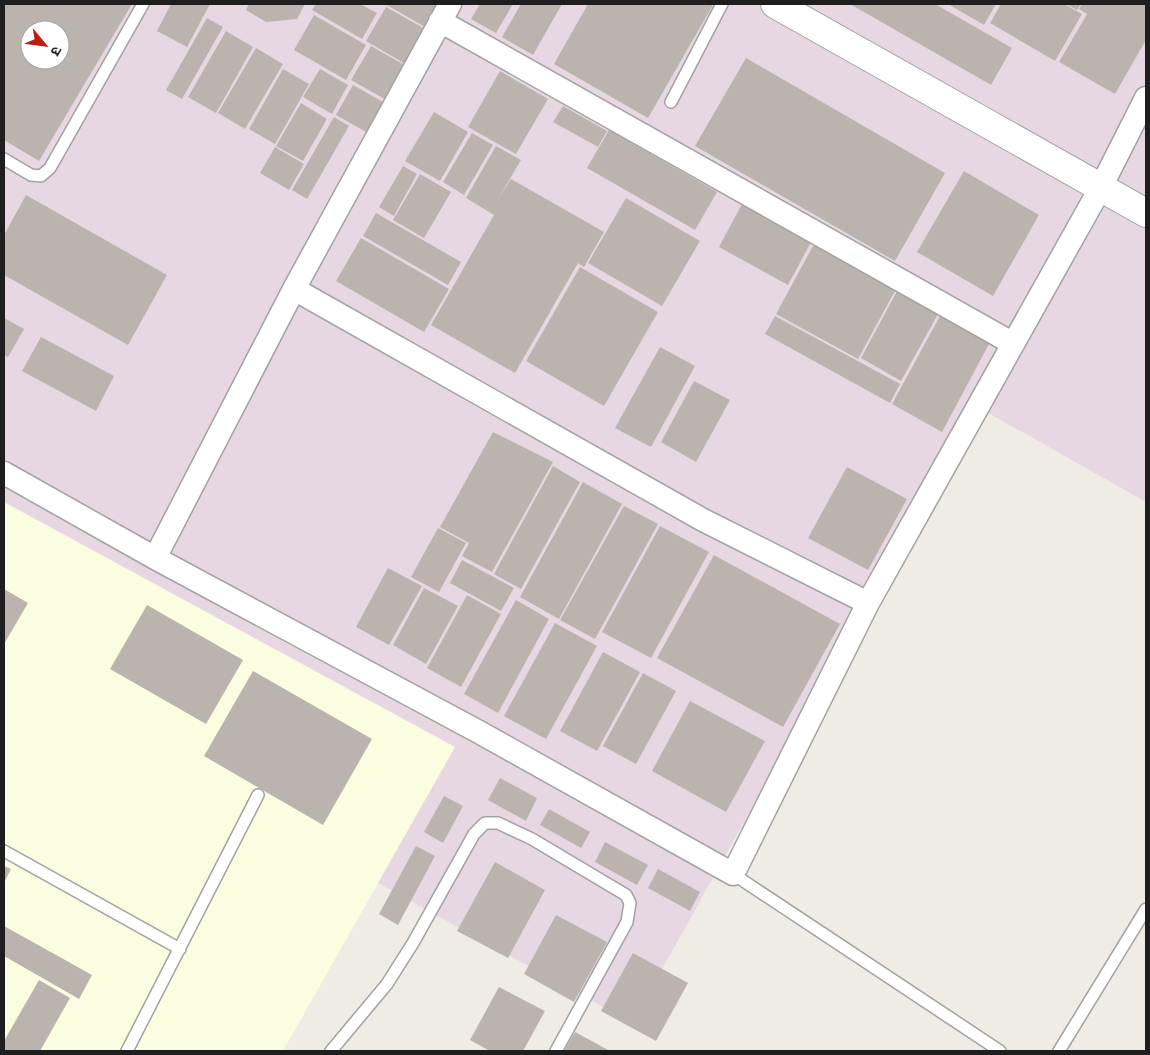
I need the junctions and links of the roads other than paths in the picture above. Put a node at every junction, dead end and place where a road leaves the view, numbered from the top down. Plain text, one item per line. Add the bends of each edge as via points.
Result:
1 (143, 4) edge
2 (722, 4) edge
3 (775, 4) edge
4 (445, 12) edge
5 (1146, 98) edge
6 (671, 102) dead end
7 (4, 159) edge
8 (1101, 187) junction
9 (1146, 213) edge
10 (294, 289) junction
11 (1012, 343) junction
12 (4, 473) edge
13 (155, 558) junction
14 (868, 603) junction
15 (258, 795) dead end
16 (4, 851) edge
17 (733, 874) junction
18 (1146, 909) edge
19 (180, 949) junction
20 (127, 1051) edge
21 (331, 1051) edge
22 (556, 1051) edge
23 (1000, 1051) edge
24 (1059, 1051) edge

1 - 7 lane via 50,168 41,176 31,175
2 - 6 lane
3 - 8 street
4 - 10 street
4 - 11 street
5 - 8 street
8 - 9 street
8 - 11 street
10 - 13 street
10 - 14 street via 703,520
11 - 14 street
12 - 13 street
13 - 17 street via 479,732
14 - 17 street
15 - 19 lane
16 - 19 lane
17 - 23 lane
18 - 24 lane
19 - 20 lane
21 - 22 lane via 387,984 414,943 474,834 485,824 498,823 532,839 626,895 630,902 627,922

